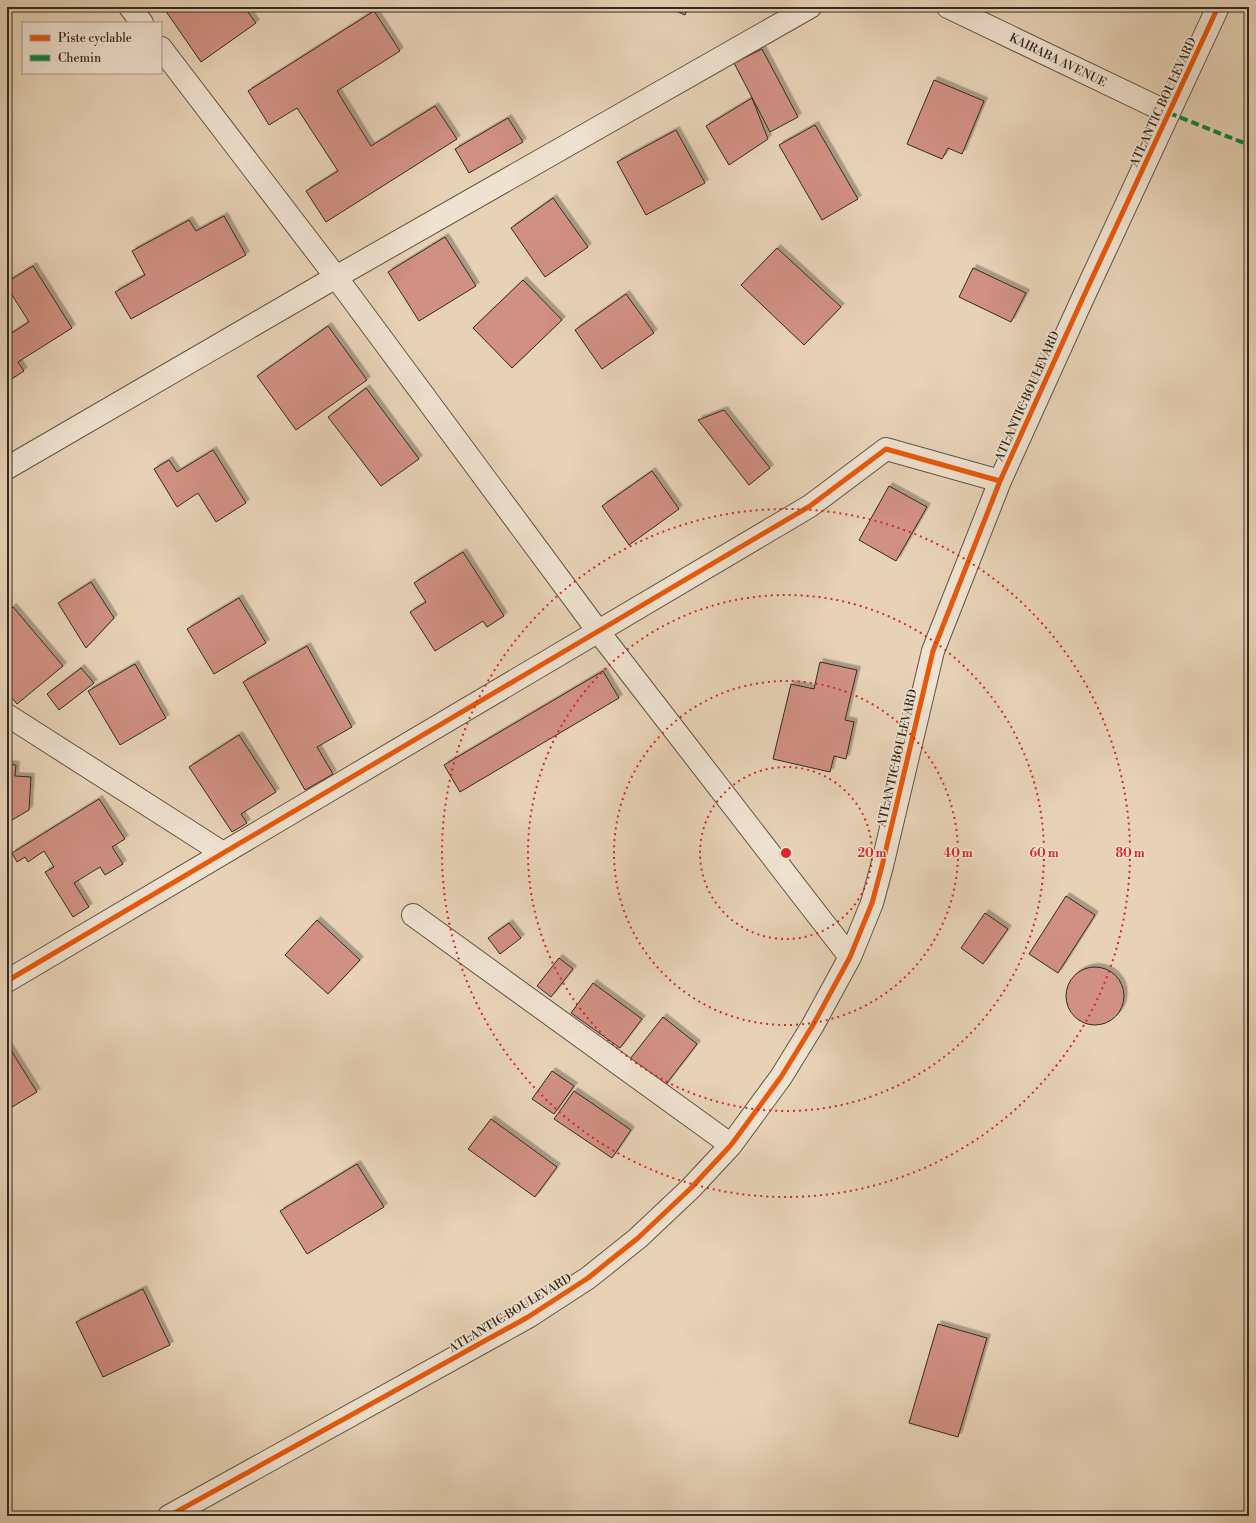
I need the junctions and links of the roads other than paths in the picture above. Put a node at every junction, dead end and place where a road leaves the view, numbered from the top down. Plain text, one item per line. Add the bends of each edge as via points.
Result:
1 (130, 7) edge
2 (810, 7) edge
3 (948, 7) edge
4 (1218, 7) edge
5 (141, 22) edge
6 (162, 49) edge
7 (1169, 112) junction
8 (336, 278) junction
9 (7, 468) edge
10 (1000, 481) junction
11 (598, 631) junction
12 (7, 715) edge
13 (223, 853) junction
14 (413, 915) dead end
15 (850, 957) junction
16 (7, 981) edge
17 (731, 1145) junction
18 (169, 1516) edge

1 - 5 street
2 - 8 street
3 - 7 street, KAIRABA AVENUE
4 - 7 street, ATLANTIC BOULEVARD
6 - 8 street
7 - 10 street, ATLANTIC BOULEVARD
8 - 9 street
8 - 11 street
10 - 11 street via 886,449 810,506
10 - 15 street, ATLANTIC BOULEVARD via 933,651 872,903
11 - 13 street
11 - 15 street
12 - 13 street
13 - 16 street
14 - 17 street
15 - 17 street, ATLANTIC BOULEVARD via 781,1077
17 - 18 street, ATLANTIC BOULEVARD via 691,1188 638,1238 588,1278 528,1317

